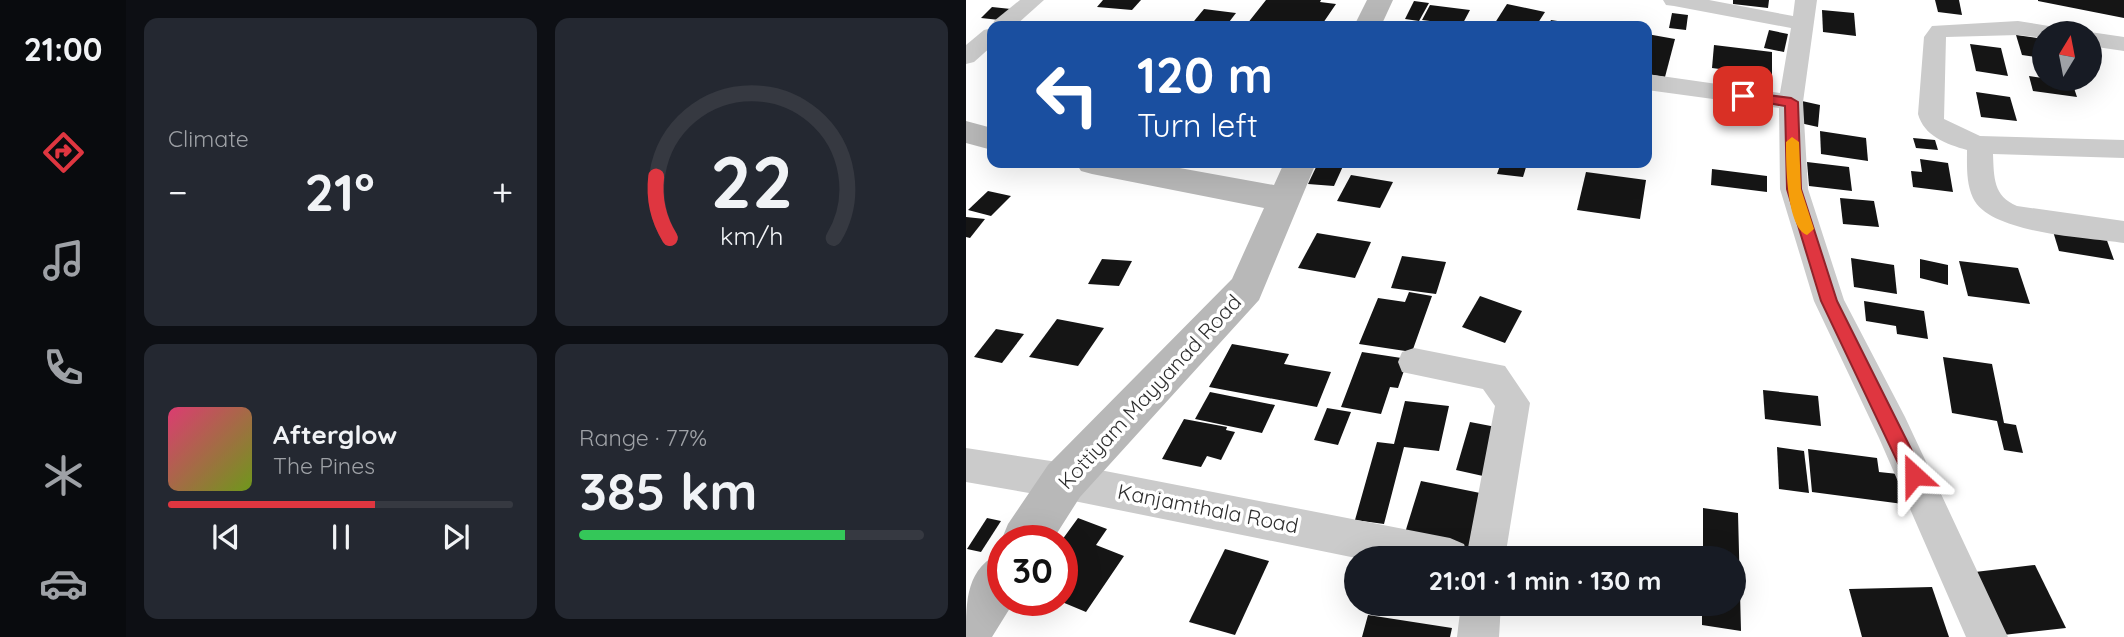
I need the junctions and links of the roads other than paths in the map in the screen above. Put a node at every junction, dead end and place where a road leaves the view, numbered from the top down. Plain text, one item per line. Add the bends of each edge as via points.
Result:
1 (1033, 0) edge
2 (1380, 0) edge
3 (1674, 0) edge
4 (1805, 12) edge
5 (1008, 21) edge
6 (1370, 21) edge
7 (2032, 30) edge
8 (987, 39) edge
9 (2102, 41) edge
10 (2124, 44) edge
11 (966, 57) edge
12 (1652, 83) edge
13 (1791, 102) junction
14 (966, 132) edge
15 (987, 138) edge
16 (1980, 145) junction
17 (2124, 149) edge
18 (1118, 168) edge
19 (1298, 168) edge
20 (1286, 200) junction
21 (2124, 232) edge
22 (1414, 362) dead end
23 (966, 465) edge
24 (1064, 481) junction
25 (1035, 525) edge
26 (1390, 546) edge
27 (1488, 546) edge
28 (987, 599) edge
29 (1480, 616) edge
30 (966, 631) edge
31 (1478, 637) edge
32 (1987, 637) edge

1 - 5 street
2 - 6 street
3 - 4 street
4 - 13 street
7 - 16 street via 1951,29 1935,37 1933,124
8 - 11 street
9 - 10 street
12 - 13 street
13 - 32 street via 1794,189 1829,301
14 - 15 street
16 - 17 street
16 - 21 street via 1986,201 1997,211
18 - 20 street
19 - 20 street, Kottiyam Mayyanad Road
20 - 24 street, Kottiyam Mayyanad Road via 1246,289
22 - 27 street via 1493,376 1513,403
23 - 24 street, Kanjamthala Road
24 - 25 street, Kottiyam Mayyanad Road
24 - 26 street, Kanjamthala Road
28 - 30 street
29 - 31 street

